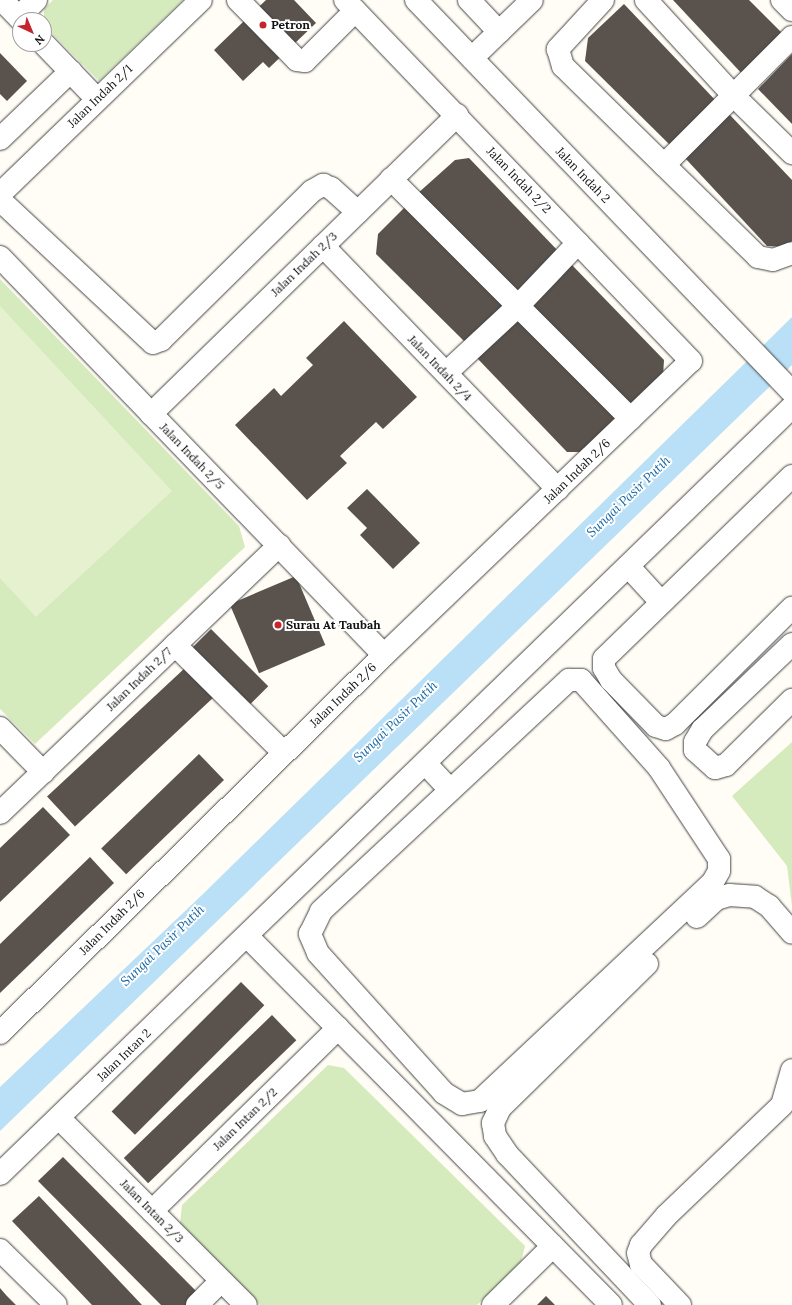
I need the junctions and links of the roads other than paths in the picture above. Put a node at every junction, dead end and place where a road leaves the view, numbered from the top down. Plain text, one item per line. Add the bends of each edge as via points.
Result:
1 (2, 0) edge
2 (36, 0) edge
3 (201, 0) edge
4 (238, 0) edge
5 (416, 0) edge
6 (469, 0) edge
7 (532, 0) edge
8 (603, 0) edge
9 (646, 0) edge
10 (782, 0) edge
11 (350, 5) edge
12 (792, 10) edge
13 (13, 12) edge
14 (26, 12) edge
15 (499, 32) junction
16 (792, 37) edge
17 (52, 52) edge
18 (472, 58) junction
19 (71, 71) junction
20 (733, 95) junction
21 (97, 99) junction
22 (456, 115) junction
23 (0, 139) edge
24 (792, 153) edge
25 (664, 165) junction
26 (391, 179) junction
27 (0, 194) edge
28 (0, 200) edge
29 (358, 212) junction
30 (578, 243) junction
31 (323, 246) junction
32 (792, 253) edge
33 (0, 257) edge
34 (518, 306) junction
35 (691, 361) joint
36 (446, 373) junction
37 (787, 388) edge
38 (792, 407) edge
39 (151, 414) junction
40 (631, 419) junction
41 (792, 476) edge
42 (558, 489) junction
43 (278, 545) junction
44 (628, 566) junction
45 (661, 602) junction
46 (792, 608) edge
47 (792, 644) edge
48 (175, 645) junction
49 (384, 655) junction
50 (792, 700) edge
51 (0, 728) edge
52 (284, 753) junction
53 (425, 763) junction
54 (43, 772) junction
55 (450, 790) junction
56 (375, 812) junction
57 (0, 814) edge
58 (400, 837) junction
59 (792, 932) edge
60 (247, 936) junction
61 (338, 1028) junction
62 (0, 1033) edge
63 (792, 1070) edge
64 (59, 1118) junction
65 (0, 1174) edge
66 (152, 1211) junction
67 (553, 1246) junction
68 (0, 1250) edge
69 (638, 1253) junction
70 (618, 1272) junction
71 (222, 1281) junction
72 (56, 1305) edge
73 (197, 1305) edge
74 (246, 1305) edge
75 (493, 1305) edge
76 (611, 1305) edge
77 (650, 1305) edge
78 (680, 1305) edge

1 - 13 street
2 - 14 street
3 - 21 street, Jalan Indah 2/1
4 - 11 street via 297,60 305,61
5 - 18 street, Jalan Indah 2
6 - 15 street
7 - 15 street
8 - 25 street via 558,49 562,66
9 - 20 street
10 - 12 street
11 - 22 street, Jalan Indah 2/2
15 - 18 street
16 - 20 street
17 - 19 street
18 - 37 street, Jalan Indah 2
19 - 21 street
19 - 23 street
20 - 24 street
20 - 25 street
21 - 27 street, Jalan Indah 2/1
22 - 26 street, Jalan Indah 2/3
22 - 30 street, Jalan Indah 2/2
25 - 32 street via 758,257 773,260
26 - 29 street, Jalan Indah 2/3
26 - 34 street
28 - 29 street via 153,343 161,340 312,191 323,185 331,188
29 - 31 street, Jalan Indah 2/3
30 - 34 street
30 - 35 street, Jalan Indah 2/2
31 - 36 street, Jalan Indah 2/4
31 - 39 street, Jalan Indah 2/3
33 - 39 street, Jalan Indah 2/5
34 - 36 street
34 - 40 street
35 - 40 street, Jalan Indah 2/6
36 - 42 street, Jalan Indah 2/4
38 - 44 street, Jalan Intan 2
39 - 43 street, Jalan Indah 2/5
40 - 42 street, Jalan Indah 2/6
41 - 45 street
42 - 49 street, Jalan Indah 2/6
43 - 48 street, Jalan Indah 2/7
43 - 49 street, Jalan Indah 2/5
44 - 45 street
44 - 53 street, Jalan Intan 2
45 - 46 street via 604,658 604,668 611,680 656,726 666,729 675,724
47 - 50 street via 702,730 695,742 695,750 715,768 726,764
48 - 52 street
48 - 54 street, Jalan Indah 2/7
49 - 52 street, Jalan Indah 2/6
51 - 54 street
52 - 62 street, Jalan Indah 2/6
53 - 55 street
53 - 56 street, Jalan Intan 2
54 - 57 street, Jalan Indah 2/7
55 - 58 street
55 - 58 street via 569,680 580,680 659,768 719,859 719,871 713,882 480,1101 462,1104 444,1093 318,953 310,934 321,911
56 - 58 street
56 - 60 street, Jalan Intan 2
59 - 70 street via 769,906 755,897 729,895 716,899 500,1108 494,1123 495,1136 507,1154
60 - 61 street
60 - 64 street, Jalan Intan 2
61 - 66 street, Jalan Intan 2/2
61 - 67 street
63 - 69 street via 782,1105 666,1216 641,1245
64 - 65 street, Jalan Intan 2
64 - 66 street, Jalan Intan 2/3
66 - 71 street, Jalan Intan 2/3
67 - 75 street
67 - 76 street
68 - 72 street
69 - 70 street
69 - 78 street via 646,1270
70 - 77 street
71 - 73 street
71 - 74 street, Jalan Intan 2/3

